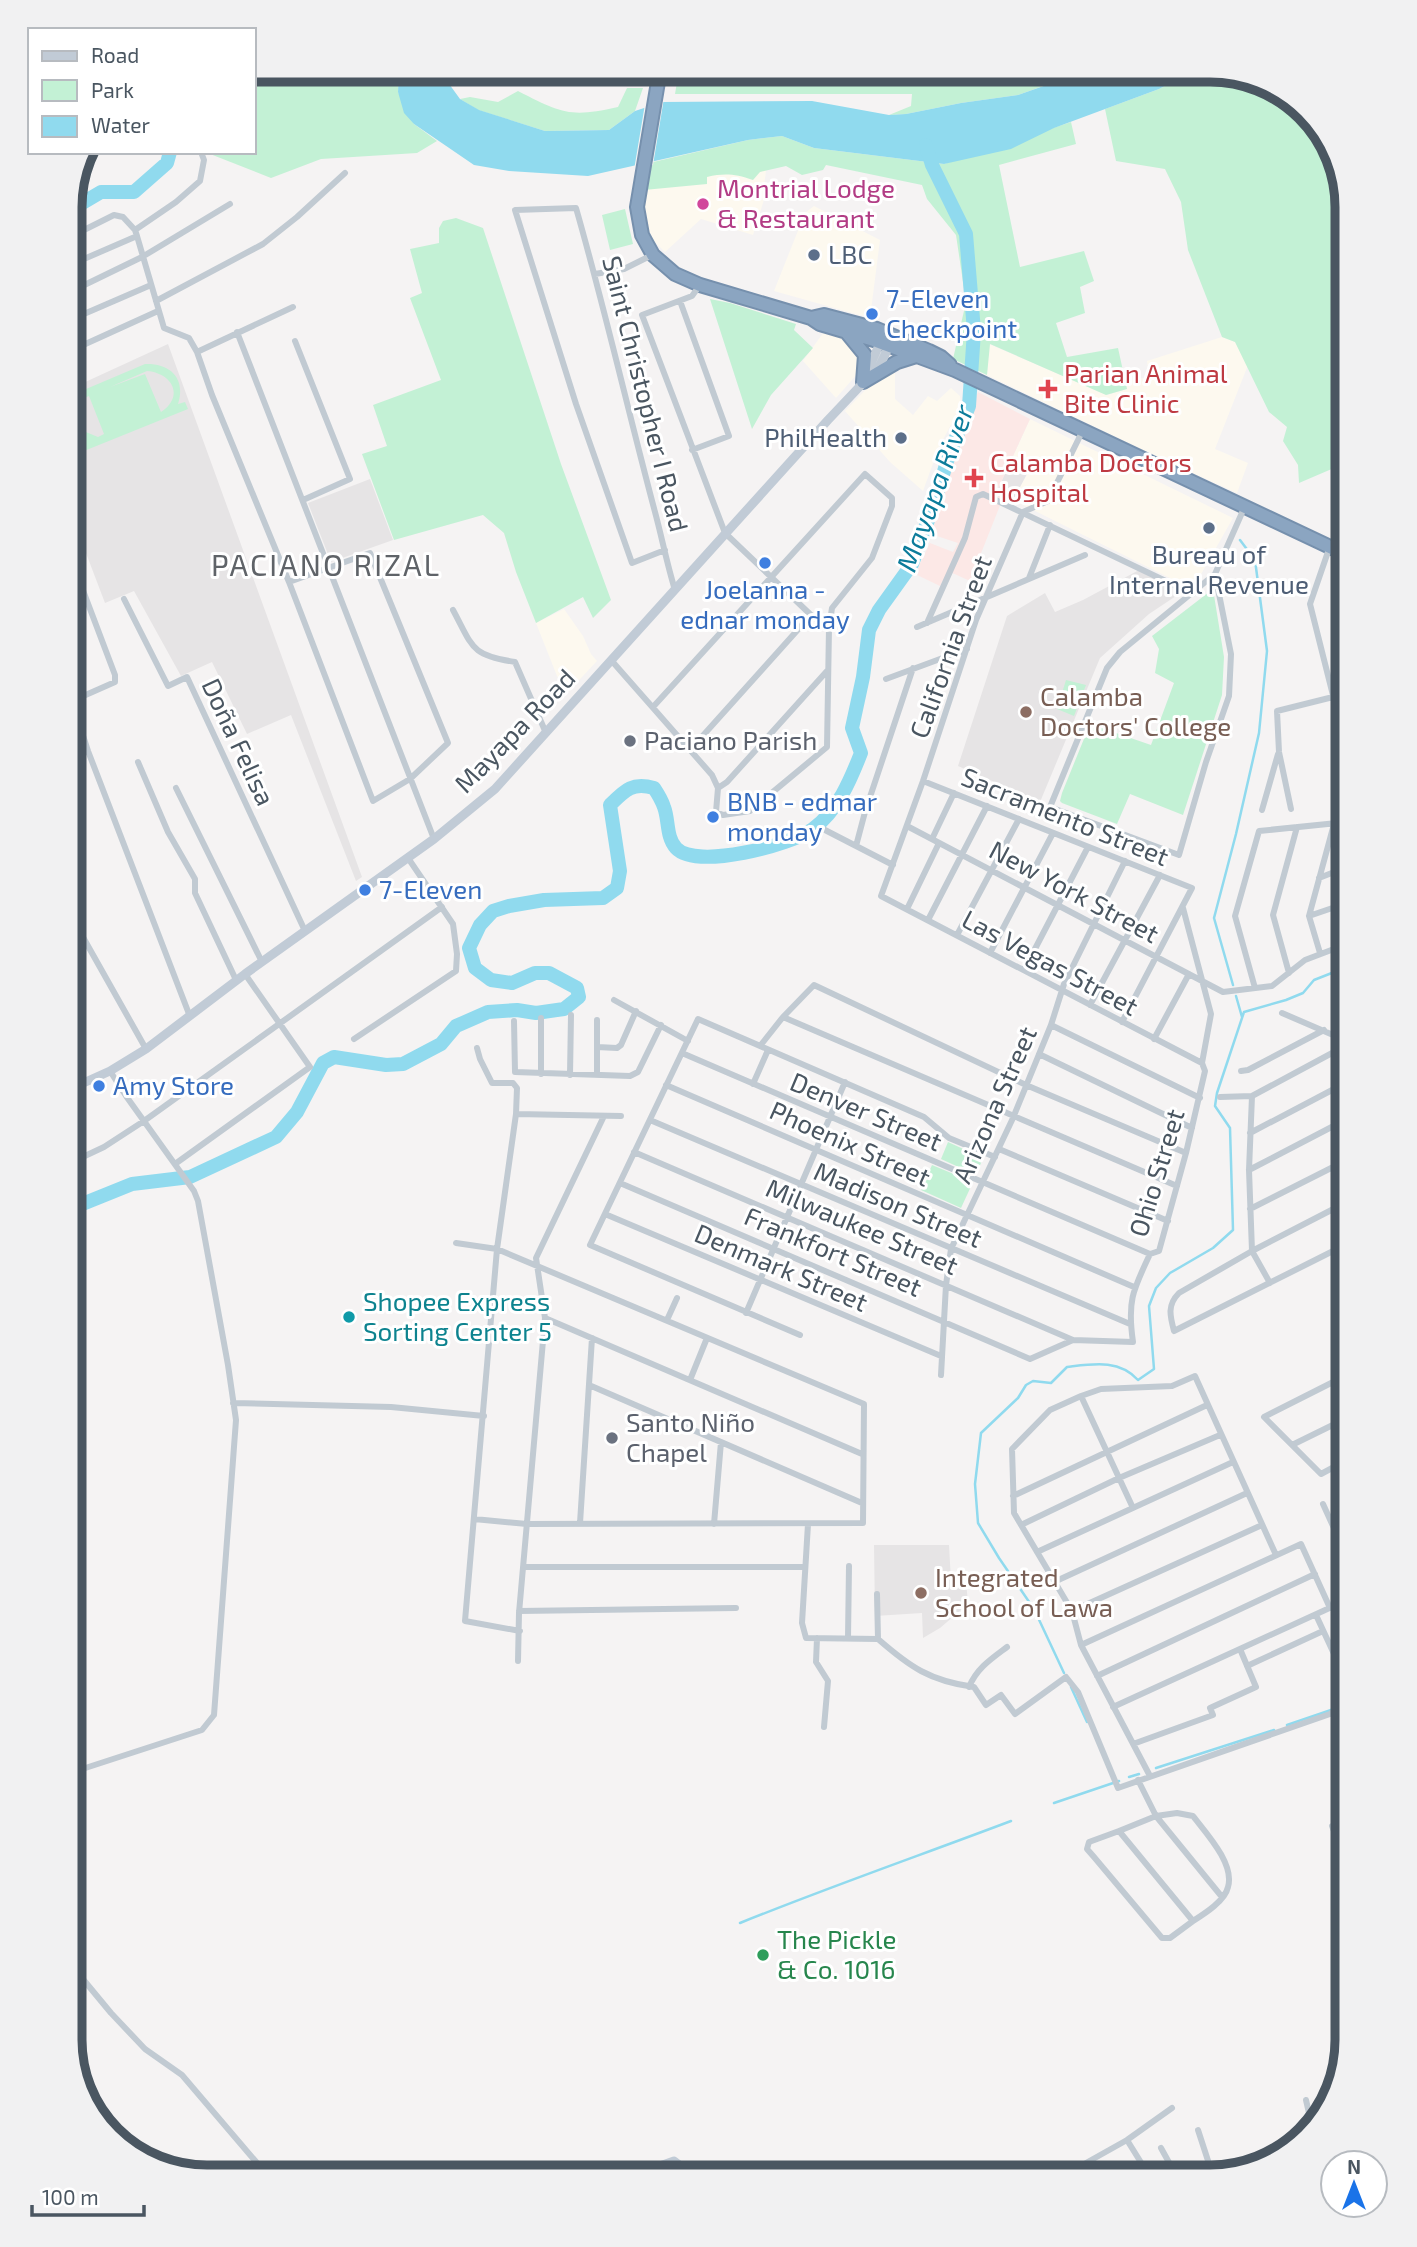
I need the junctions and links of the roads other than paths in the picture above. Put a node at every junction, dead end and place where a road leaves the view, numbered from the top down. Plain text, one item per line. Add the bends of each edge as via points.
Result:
1 (657, 83) edge
2 (202, 154) edge
3 (345, 173) dead end
4 (230, 204) dead end
5 (83, 231) edge
6 (136, 233) junction
7 (653, 255) junction
8 (142, 257) junction
9 (83, 259) edge
10 (595, 274) junction
11 (151, 285) junction
12 (700, 285) junction
13 (83, 286) edge
14 (156, 301) junction
15 (680, 301) junction
16 (293, 307) dead end
17 (159, 311) junction
18 (83, 314) edge
19 (811, 318) junction
20 (237, 332) junction
21 (847, 332) junction
22 (887, 339) junction
23 (295, 341) dead end
24 (83, 345) edge
25 (197, 352) junction
26 (916, 356) junction
27 (955, 370) junction
28 (863, 382) junction
29 (1083, 430) junction
30 (692, 450) junction
31 (303, 500) junction
32 (1245, 506) junction
33 (1023, 512) junction
34 (1051, 525) junction
35 (725, 533) junction
36 (1330, 546) junction
37 (1335, 549) edge
38 (665, 550) junction
39 (1085, 555) dead end
40 (329, 568) junction
41 (1215, 574) junction
42 (771, 578) junction
43 (1028, 579) junction
44 (289, 582) junction
45 (83, 590) edge
46 (675, 590) junction
47 (1193, 594) junction
48 (987, 597) junction
49 (124, 598) dead end
50 (453, 610) dead end
51 (811, 615) junction
52 (927, 623) junction
53 (917, 627) dead end
54 (829, 628) junction
55 (967, 649) junction
56 (611, 660) junction
57 (913, 668) junction
58 (827, 671) junction
59 (886, 678) dead end
60 (83, 694) edge
61 (1333, 698) junction
62 (1335, 706) edge
63 (653, 707) junction
64 (546, 733) junction
65 (83, 735) edge
66 (690, 750) junction
67 (88, 751) junction
68 (1279, 752) junction
69 (83, 753) edge
70 (138, 762) dead end
71 (410, 779) junction
72 (923, 781) junction
73 (176, 788) dead end
74 (718, 788) junction
75 (954, 793) junction
76 (987, 806) junction
77 (1291, 809) dead end
78 (1262, 810) dead end
79 (1019, 819) junction
80 (1334, 824) joint
81 (908, 826) junction
82 (1297, 827) junction
83 (825, 830) dead end
84 (1053, 833) junction
85 (434, 839) junction
86 (932, 839) junction
87 (939, 843) junction
88 (856, 846) junction
89 (1088, 847) junction
90 (962, 855) junction
91 (408, 858) junction
92 (1125, 861) junction
93 (893, 866) junction
94 (992, 870) junction
95 (1335, 871) edge
96 (1160, 875) junction
97 (1319, 877) junction
98 (1025, 887) junction
99 (881, 896) joint
100 (1058, 905) junction
101 (442, 907) junction
102 (1335, 907) edge
103 (1183, 908) junction
104 (907, 909) junction
105 (1309, 916) junction
106 (928, 920) junction
107 (1094, 924) junction
108 (305, 931) junction
109 (957, 935) junction
110 (83, 937) edge
111 (1125, 941) junction
112 (1335, 948) edge
113 (990, 953) junction
114 (1320, 953) junction
115 (1157, 958) junction
116 (262, 962) junction
117 (1024, 970) junction
118 (1289, 973) junction
119 (245, 974) junction
120 (1189, 974) junction
121 (236, 980) junction
122 (1203, 981) junction
123 (1255, 988) junction
124 (1062, 990) junction
125 (614, 1000) dead end
126 (1090, 1005) junction
127 (636, 1011) junction
128 (1282, 1013) dead end
129 (189, 1014) junction
130 (570, 1015) dead end
131 (783, 1017) junction
132 (541, 1018) dead end
133 (597, 1020) dead end
134 (514, 1021) dead end
135 (1122, 1022) junction
136 (279, 1023) junction
137 (661, 1025) junction
138 (1051, 1026) junction
139 (1324, 1030) junction
140 (1335, 1036) edge
141 (354, 1039) dead end
142 (1154, 1039) junction
143 (688, 1041) junction
144 (760, 1046) junction
145 (477, 1048) dead end
146 (597, 1048) junction
147 (146, 1049) junction
148 (768, 1050) junction
149 (1335, 1050) edge
150 (682, 1054) junction
151 (1039, 1054) junction
152 (1202, 1063) junction
153 (110, 1071) junction
154 (1241, 1071) dead end
155 (541, 1074) junction
156 (570, 1074) junction
157 (597, 1075) junction
158 (845, 1082) junction
159 (83, 1084) edge
160 (753, 1084) junction
161 (666, 1085) junction
162 (1026, 1085) junction
163 (1335, 1089) edge
164 (1252, 1096) junction
165 (1220, 1097) dead end
166 (1200, 1098) junction
167 (516, 1114) junction
168 (604, 1116) junction
169 (621, 1116) dead end
170 (830, 1118) junction
171 (1013, 1118) junction
172 (650, 1120) junction
173 (144, 1121) junction
174 (1335, 1125) edge
175 (1192, 1128) junction
176 (1250, 1133) junction
177 (999, 1149) junction
178 (817, 1150) junction
179 (634, 1152) junction
180 (1186, 1153) junction
181 (82, 1157) edge
182 (995, 1157) junction
183 (1335, 1166) edge
184 (177, 1167) junction
185 (1249, 1170) junction
186 (620, 1183) junction
187 (983, 1183) junction
188 (802, 1184) junction
189 (1177, 1186) junction
190 (1335, 1208) edge
191 (1250, 1209) junction
192 (605, 1214) junction
193 (966, 1215) junction
194 (788, 1216) junction
195 (1168, 1221) junction
196 (456, 1242) dead end
197 (774, 1248) junction
198 (498, 1249) junction
199 (951, 1250) junction
200 (1335, 1250) edge
201 (1252, 1251) junction
202 (1150, 1254) junction
203 (537, 1265) junction
204 (760, 1280) junction
205 (1270, 1283) junction
206 (946, 1284) junction
207 (1134, 1287) junction
208 (677, 1298) dead end
209 (746, 1312) junction
210 (545, 1318) junction
211 (667, 1320) junction
212 (944, 1321) junction
213 (1130, 1324) junction
214 (800, 1335) dead end
215 (592, 1338) junction
216 (707, 1338) junction
217 (1073, 1340) junction
218 (942, 1356) junction
219 (941, 1375) dead end
220 (690, 1380) junction
221 (1335, 1381) edge
222 (589, 1385) junction
223 (1082, 1396) junction
224 (233, 1403) junction
225 (1208, 1405) junction
226 (484, 1416) junction
227 (1335, 1424) edge
228 (1220, 1435) junction
229 (721, 1442) junction
230 (1292, 1446) junction
231 (1108, 1451) junction
232 (862, 1454) junction
233 (1233, 1462) junction
234 (1335, 1466) edge
235 (1119, 1478) junction
236 (1247, 1493) junction
237 (1013, 1496) junction
238 (862, 1503) junction
239 (1323, 1504) dead end
240 (1133, 1508) junction
241 (474, 1519) junction
242 (580, 1523) junction
243 (527, 1524) junction
244 (714, 1524) junction
245 (808, 1524) junction
246 (1021, 1525) junction
247 (1262, 1525) junction
248 (1335, 1530) edge
249 (1037, 1552) junction
250 (1276, 1555) junction
251 (849, 1566) dead end
252 (523, 1567) junction
253 (805, 1567) junction
254 (1315, 1574) junction
255 (1054, 1582) junction
256 (877, 1594) dead end
257 (1335, 1606) edge
258 (736, 1608) dead end
259 (1330, 1608) junction
260 (520, 1611) junction
261 (1072, 1611) junction
262 (1316, 1615) junction
263 (520, 1631) junction
264 (1323, 1631) junction
265 (817, 1638) junction
266 (848, 1638) junction
267 (878, 1639) junction
268 (1082, 1645) junction
269 (1007, 1647) dead end
270 (1240, 1649) junction
271 (1335, 1656) edge
272 (518, 1661) dead end
273 (1247, 1666) junction
274 (1097, 1676) junction
275 (969, 1687) junction
276 (1113, 1707) junction
277 (1335, 1711) edge
278 (824, 1727) dead end
279 (1133, 1744) junction
280 (82, 1769) edge
281 (1150, 1776) junction
282 (1138, 1780) junction
283 (1156, 1816) junction
284 (1332, 1826) dead end
285 (1119, 1831) junction
286 (1335, 1833) edge
287 (1222, 1897) junction
288 (1193, 1921) junction
289 (82, 1978) edge
290 (1306, 2101) dead end
291 (1172, 2108) dead end
292 (1309, 2115) edge
293 (1198, 2130) dead end
294 (1128, 2140) junction
295 (1161, 2148) dead end
296 (258, 2164) edge
297 (1083, 2165) edge
298 (1143, 2165) edge
299 (1170, 2165) edge
300 (1209, 2165) edge

1 - 7 highway via 637,207 642,235
2 - 6 street via 200,181
3 - 14 street via 263,244
4 - 8 street
5 - 6 street via 114,215 123,217
6 - 8 street
6 - 9 street
7 - 10 street via 624,269
7 - 12 highway via 675,274
8 - 11 street
8 - 13 street
10 - 38 street, Saint Christopher I Road
10 - 38 street, Saint Christopher I Road via 576,208 515,210 632,563
11 - 14 street
11 - 18 street
12 - 15 street via 692,296
12 - 19 highway
14 - 17 street
15 - 30 street via 729,436
15 - 30 street via 642,315
16 - 20 street
17 - 24 street
17 - 25 street via 164,328 189,338
19 - 21 highway
19 - 22 highway via 824,315
20 - 25 street
20 - 31 street
21 - 22 highway
21 - 28 highway via 865,355
22 - 26 highway
22 - 27 highway via 941,357
22 - 28 main road, Mayapa Road via 883,361
23 - 31 street via 350,479
25 - 44 street
26 - 27 highway
26 - 28 highway
27 - 29 highway
28 - 35 main road, Mayapa Road
29 - 32 highway
29 - 33 street via 1048,501
30 - 35 street
31 - 40 street
32 - 36 highway
32 - 41 street
33 - 34 street
33 - 48 street, California Street
33 - 52 street via 992,496 976,497 965,538
34 - 43 street
34 - 47 street
35 - 42 street
35 - 46 main road, Mayapa Road
36 - 37 highway
36 - 61 street via 1311,604
38 - 46 street, Saint Christopher I Road
39 - 43 street
40 - 44 street
40 - 71 street
40 - 71 street via 370,552 448,743
41 - 47 street
41 - 47 street via 1231,654 1229,696 1179,855 1051,807 1107,668 1120,652
42 - 51 street
42 - 54 street via 864,474 892,498 872,558 832,608
42 - 63 street
43 - 48 street
44 - 71 street via 373,801
45 - 60 street via 115,682
46 - 56 main road, Mayapa Road
48 - 52 street
48 - 55 street, California Street
49 - 108 street, Doña Felisa via 168,686 187,677
50 - 64 street via 475,650 515,662
51 - 54 street
51 - 66 street
52 - 53 street
54 - 58 street
55 - 57 street
55 - 72 street, California Street
56 - 63 street
56 - 64 main road, Mayapa Road
57 - 59 street
57 - 88 street
58 - 74 street
58 - 74 street via 827,747 750,811 716,811
61 - 62 street
61 - 68 street via 1277,711
63 - 66 street
64 - 85 main road, Mayapa Road via 495,789
65 - 67 street
66 - 74 street
67 - 69 street
67 - 129 street
68 - 77 street
68 - 78 street
70 - 121 street
71 - 85 street
72 - 75 street, Sacramento Street
72 - 81 street, California Street
73 - 116 street
75 - 76 street, Sacramento Street
75 - 86 street
76 - 79 street, Sacramento Street
76 - 90 street
79 - 84 street, Sacramento Street
79 - 94 street
80 - 82 street
80 - 97 street
81 - 86 street, New York Street
81 - 93 street, California Street
82 - 118 street via 1273,915
82 - 123 street via 1259,831 1236,910
83 - 88 street
84 - 89 street, Sacramento Street
84 - 98 street
85 - 91 main road, Mayapa Road
86 - 87 street, New York Street
87 - 90 street, New York Street
87 - 104 street
88 - 93 street
89 - 92 street, Sacramento Street
89 - 100 street
90 - 94 street, New York Street
90 - 106 street
91 - 101 street
91 - 108 main road, Mayapa Road
92 - 96 street, Sacramento Street
92 - 107 street, Arizona Street
93 - 99 street, California Street
94 - 98 street, New York Street
94 - 109 street
95 - 97 street
96 - 103 street, Sacramento Street via 1192,888
96 - 111 street
97 - 105 street
98 - 100 street, New York Street
98 - 113 street
99 - 104 street, Las Vegas Street
100 - 107 street, New York Street
100 - 117 street
101 - 136 street
101 - 141 street via 453,925 456,971
102 - 105 street
103 - 115 street
103 - 122 street, Ohio Street
104 - 106 street, Las Vegas Street
105 - 114 street
106 - 109 street, Las Vegas Street
107 - 111 street, New York Street
107 - 124 street, Arizona Street
108 - 116 main road, Mayapa Road
109 - 113 street, Las Vegas Street
110 - 147 street
111 - 115 street, New York Street
111 - 126 street
112 - 114 street
113 - 117 street, Las Vegas Street
114 - 118 street
115 - 120 street, New York Street
115 - 135 street
116 - 119 main road, Mayapa Road
117 - 124 street, Las Vegas Street
118 - 123 street via 1272,986
119 - 121 main road, Mayapa Road
119 - 136 street
120 - 122 street, New York Street
120 - 142 street
121 - 129 main road, Mayapa Road
122 - 123 street, New York Street via 1223,992
122 - 152 street, Ohio Street via 1211,1014
124 - 126 street, Las Vegas Street
124 - 138 street, Arizona Street
125 - 127 street
126 - 135 street, Las Vegas Street
127 - 137 street
127 - 146 street via 621,1045
128 - 139 street
129 - 147 main road, Mayapa Road
130 - 156 street
131 - 144 street
131 - 162 street via 814,985
131 - 171 street
132 - 155 street
133 - 146 street
134 - 155 street via 515,1071
135 - 142 street, Las Vegas Street
136 - 173 street
136 - 184 street via 310,1067
137 - 143 street
137 - 157 street via 638,1072
138 - 151 street, Arizona Street
138 - 166 street
139 - 140 street
139 - 154 street
142 - 152 street, Las Vegas Street
143 - 144 street via 698,1019
143 - 150 street
144 - 148 street
145 - 167 street via 492,1083 517,1086
146 - 157 street
147 - 153 main road, Mayapa Road
148 - 158 street
148 - 160 street
149 - 164 street
150 - 160 street, Denver Street
150 - 161 street
151 - 162 street, Arizona Street
151 - 175 street
152 - 166 street, Ohio Street
153 - 159 main road, Mayapa Road
153 - 173 street
155 - 156 street
156 - 157 street
158 - 170 street
158 - 182 street via 924,1117 949,1138
160 - 170 street, Denver Street
161 - 172 street
161 - 178 street, Phoenix Street
162 - 171 street, Arizona Street
162 - 180 street
163 - 176 street
164 - 165 street
164 - 176 street
166 - 175 street, Ohio Street
167 - 168 street
167 - 198 street
168 - 169 street
168 - 203 street via 537,1254
170 - 178 street
170 - 187 street, Denver Street
171 - 177 street, Arizona Street
171 - 189 street
172 - 179 street
172 - 188 street, Madison Street
173 - 181 street
173 - 184 street
174 - 185 street
175 - 180 street, Ohio Street
176 - 185 street
177 - 182 street, Arizona Street
177 - 195 street
178 - 188 street
178 - 193 street, Phoenix Street
179 - 186 street
179 - 194 street, Milwaukee Street
180 - 189 street, Ohio Street
182 - 187 street, Arizona Street
183 - 191 street
184 - 224 street via 198,1201
185 - 191 street
186 - 192 street
186 - 197 street, Frankfort Street
187 - 193 street, Arizona Street
187 - 202 street, Denver Street
188 - 194 street
188 - 199 street, Madison Street
189 - 195 street, Ohio Street
190 - 201 street
191 - 201 street
192 - 204 street, Denmark Street
192 - 209 street via 590,1245
193 - 199 street, Arizona Street
193 - 207 street, Phoenix Street
194 - 197 street
194 - 206 street, Milwaukee Street
195 - 202 street, Ohio Street via 1159,1251
196 - 198 street
197 - 204 street
197 - 212 street, Frankfort Street
198 - 203 street
198 - 226 street
199 - 206 street, Arizona Street
199 - 213 street, Madison Street
200 - 205 street
201 - 205 street
201 - 205 street via 1173,1299 1174,1331
202 - 207 street, Ohio Street
203 - 210 street
203 - 211 street
204 - 209 street
204 - 218 street, Denmark Street
206 - 212 street, Arizona Street
206 - 217 street, Milwaukee Street
207 - 213 street, Ohio Street
208 - 211 street
209 - 214 street
210 - 215 street
210 - 243 street
211 - 216 street
212 - 217 street, Frankfort Street via 1030,1359
212 - 218 street, Arizona Street
213 - 217 street via 1133,1342
215 - 220 street
215 - 222 street
216 - 220 street
216 - 232 street via 864,1404
218 - 219 street, Arizona Street
220 - 232 street
221 - 230 street via 1264,1417
222 - 229 street
222 - 242 street
223 - 225 street via 1101,1389 1172,1386 1195,1376
223 - 231 street
223 - 237 street via 1050,1410 1012,1449
224 - 226 street via 391,1407
224 - 280 street via 236,1420 214,1716 202,1730
225 - 228 street
225 - 231 street
226 - 241 street
227 - 230 street
228 - 233 street
228 - 235 street
229 - 238 street
229 - 244 street
230 - 234 street via 1321,1474
231 - 235 street
231 - 237 street
232 - 238 street
233 - 236 street
233 - 240 street
235 - 240 street
235 - 246 street
236 - 247 street
236 - 255 street
237 - 246 street via 1014,1513
238 - 245 street via 863,1523
239 - 248 street
240 - 249 street
241 - 243 street
241 - 263 street via 466,1620
242 - 243 street
242 - 244 street
243 - 252 street
244 - 245 street
245 - 253 street
246 - 249 street
247 - 250 street
247 - 261 street
249 - 255 street
250 - 254 street via 1301,1544
250 - 268 street
251 - 266 street
252 - 253 street
252 - 260 street
253 - 265 street via 803,1632 806,1638
254 - 259 street
254 - 274 street
255 - 261 street
256 - 267 street
257 - 259 street
258 - 260 street
259 - 262 street
260 - 263 street
261 - 268 street
262 - 264 street
262 - 270 street
263 - 272 street
264 - 271 street
264 - 273 street
265 - 266 street
265 - 278 street via 816,1662 828,1681
266 - 267 street
267 - 275 street via 909,1666
268 - 274 street
269 - 275 street via 983,1664
270 - 273 street
270 - 276 street
273 - 279 street via 1256,1687 1210,1707 1213,1715
274 - 276 street
275 - 282 street via 974,1687 986,1705 1001,1695 1015,1713 1066,1677 1078,1692 1118,1788
276 - 279 street
277 - 281 street
279 - 281 street
281 - 282 street
282 - 283 street
283 - 285 street
283 - 287 street
283 - 287 street via 1193,1816 1224,1857 1228,1889
284 - 286 street
285 - 288 street
285 - 288 street via 1089,1842 1087,1849 1162,1938 1170,1938
287 - 288 street
289 - 296 street via 145,2049 182,2075
290 - 292 street
291 - 294 street
293 - 300 street
294 - 297 street
294 - 298 street
295 - 299 street

